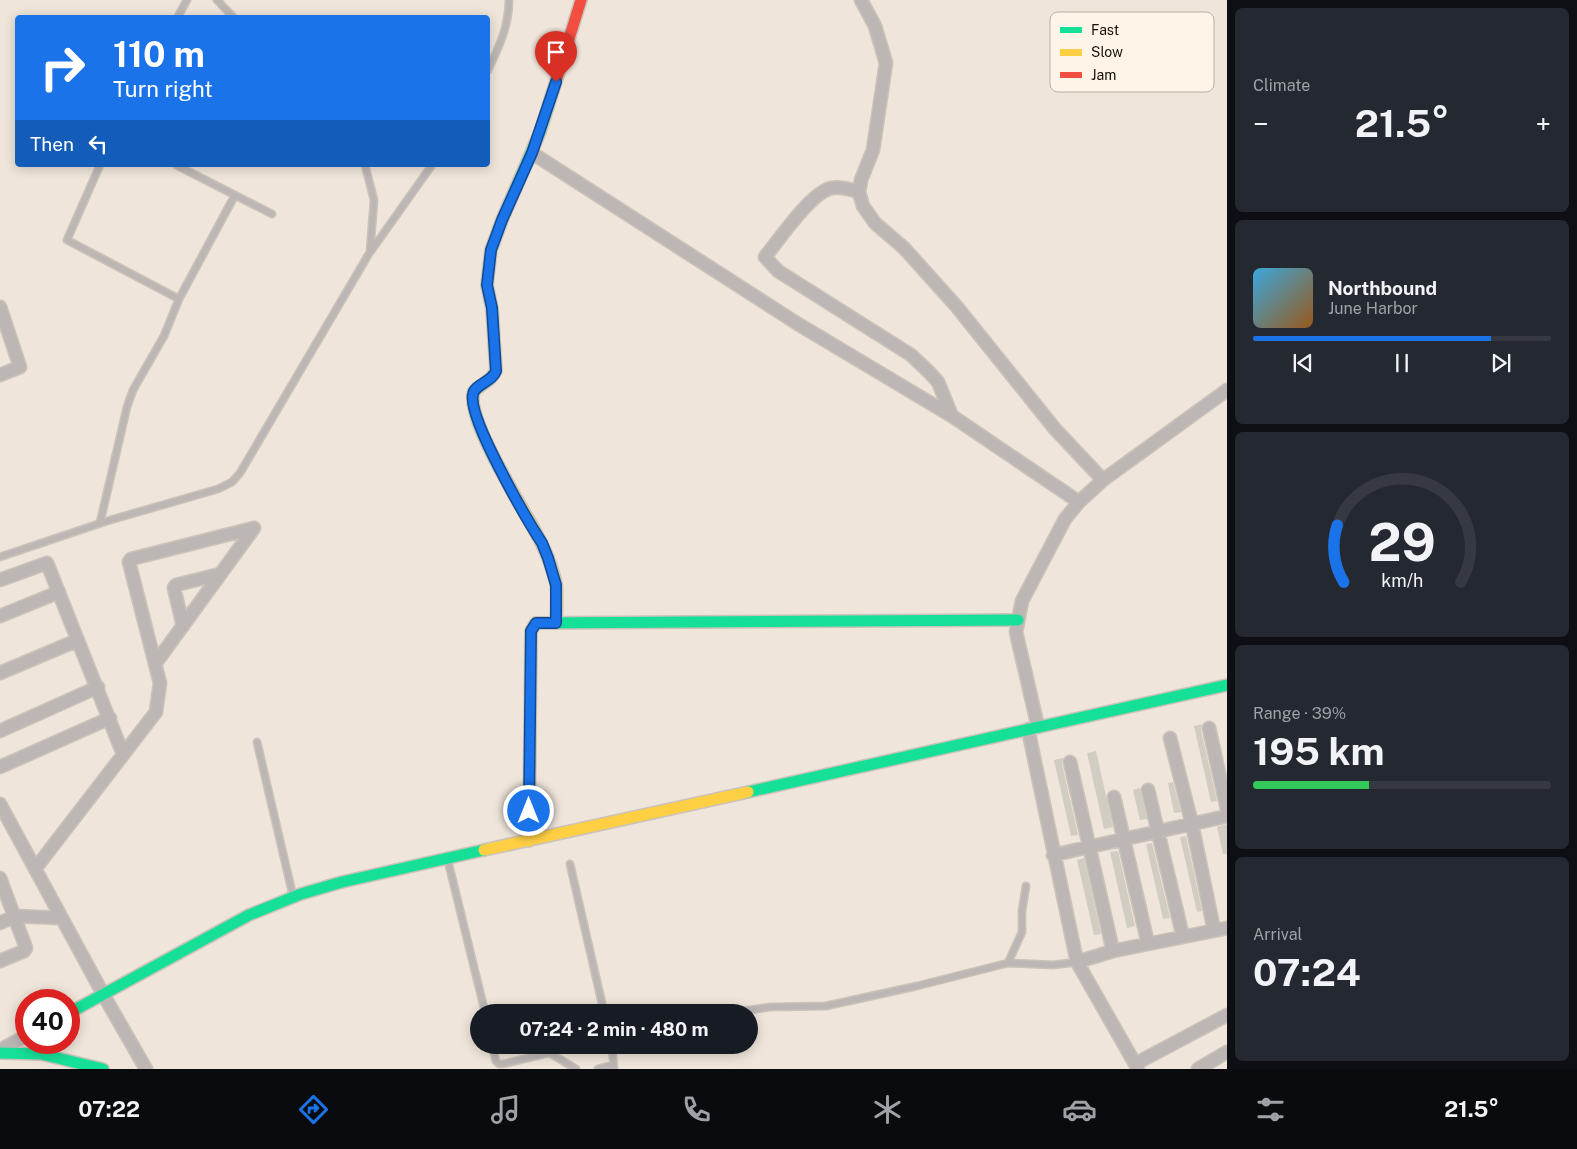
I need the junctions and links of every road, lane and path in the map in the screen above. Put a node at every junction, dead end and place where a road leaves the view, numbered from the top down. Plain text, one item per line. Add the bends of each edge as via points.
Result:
1 (187, 0) edge
2 (216, 0) edge
3 (509, 0) edge
4 (581, 0) edge
5 (861, 0) edge
6 (179, 15) edge
7 (231, 15) edge
8 (490, 66) edge
9 (532, 153) junction
10 (99, 167) edge
11 (180, 167) edge
12 (366, 167) edge
13 (431, 167) edge
14 (859, 192) junction
15 (235, 195) junction
16 (272, 214) dead end
17 (370, 252) junction
18 (179, 299) junction
19 (0, 307) edge
20 (0, 376) edge
21 (1227, 390) edge
22 (952, 416) junction
23 (1103, 480) junction
24 (1078, 502) junction
25 (100, 523) junction
26 (0, 557) edge
27 (220, 574) junction
28 (0, 580) edge
29 (59, 592) junction
30 (0, 616) edge
31 (1018, 620) junction
32 (556, 623) junction
33 (183, 626) junction
34 (78, 640) junction
35 (155, 664) junction
36 (0, 673) edge
37 (1227, 685) edge
38 (98, 687) junction
39 (110, 718) junction
40 (1033, 728) junction
41 (1208, 728) dead end
42 (0, 731) edge
43 (1170, 738) dead end
44 (257, 742) dead end
45 (124, 754) junction
46 (1070, 762) dead end
47 (0, 767) edge
48 (1148, 790) dead end
49 (1114, 797) dead end
50 (0, 804) edge
51 (1227, 809) edge
52 (1227, 816) edge
53 (1192, 824) junction
54 (1158, 832) junction
55 (1123, 839) junction
56 (528, 841) junction
57 (1090, 846) junction
58 (1053, 855) junction
59 (448, 859) junction
60 (570, 864) dead end
61 (35, 869) junction
62 (0, 878) edge
63 (1026, 886) dead end
64 (3, 894) edge
65 (293, 897) junction
66 (15, 916) junction
67 (61, 918) junction
68 (0, 923) edge
69 (1221, 929) edge
70 (1183, 937) junction
71 (1148, 944) junction
72 (1113, 952) junction
73 (0, 961) edge
74 (1077, 962) junction
75 (1008, 963) junction
76 (103, 994) junction
77 (483, 1004) edge
78 (602, 1004) edge
79 (80, 1007) edge
80 (758, 1009) edge
81 (1227, 1015) edge
82 (15, 1043) edge
83 (0, 1052) edge
84 (1227, 1052) edge
85 (494, 1054) edge
86 (546, 1054) edge
87 (552, 1054) edge
88 (612, 1054) edge
89 (613, 1067) edge
90 (1136, 1067) edge
91 (103, 1069) edge
92 (146, 1069) edge
93 (576, 1069) edge
94 (598, 1069) edge
95 (1198, 1069) edge

1 - 6 lane
2 - 7 lane
3 - 8 lane via 505,28
4 - 9 street
5 - 14 street via 875,26 886,63 873,150
9 - 22 street via 798,324
9 - 32 street via 491,250 487,285 492,308 496,371 494,377 472,394 473,408 484,438 548,558 556,585
10 - 18 lane via 67,240
11 - 15 lane
12 - 17 lane via 374,200
13 - 17 lane
14 - 22 street via 832,188 820,193 765,258 778,271 911,355 938,382
14 - 23 street via 863,206 875,223 904,248 957,307 1055,429
15 - 16 lane
15 - 18 lane
17 - 25 lane via 232,482 218,489
18 - 25 lane via 164,336 133,390 127,407
19 - 20 street via 20,368
21 - 23 street
22 - 24 street
23 - 24 street
24 - 31 street via 1065,519 1022,601
25 - 26 lane
27 - 33 street
27 - 33 street via 176,585
27 - 35 street via 254,528 131,559 129,562
28 - 29 street via 48,563
29 - 30 street
29 - 34 street
31 - 32 street
31 - 40 street via 1016,632
32 - 56 street via 536,623 531,631
33 - 35 street
34 - 36 street
34 - 38 street
35 - 45 street via 160,683 156,712
37 - 40 street
38 - 39 street
38 - 42 street
39 - 45 street
39 - 47 street
40 - 56 street
40 - 58 street
41 - 51 street
43 - 53 street
44 - 65 lane
45 - 61 street
46 - 57 street
48 - 54 street
49 - 55 street
50 - 61 street
52 - 53 street
53 - 54 street
53 - 69 street
54 - 55 street
54 - 70 street
55 - 57 street
55 - 71 street
56 - 59 street
57 - 58 street
57 - 72 street
58 - 74 street
59 - 65 street via 342,882
59 - 77 lane
60 - 78 lane
61 - 67 street
62 - 64 street
63 - 75 lane via 1022,932
64 - 66 street
65 - 76 street via 249,915
66 - 67 street
66 - 68 street
66 - 73 street via 26,948 24,952
67 - 76 street
69 - 70 street
70 - 71 street
71 - 72 street
72 - 74 street
74 - 75 lane via 1053,965
74 - 90 street
75 - 80 lane via 840,1004
76 - 79 street
76 - 92 street
81 - 90 street
82 - 83 street
83 - 91 street via 41,1054
84 - 95 street
85 - 86 lane via 496,1061 503,1064
87 - 93 lane
88 - 89 lane
89 - 94 lane

